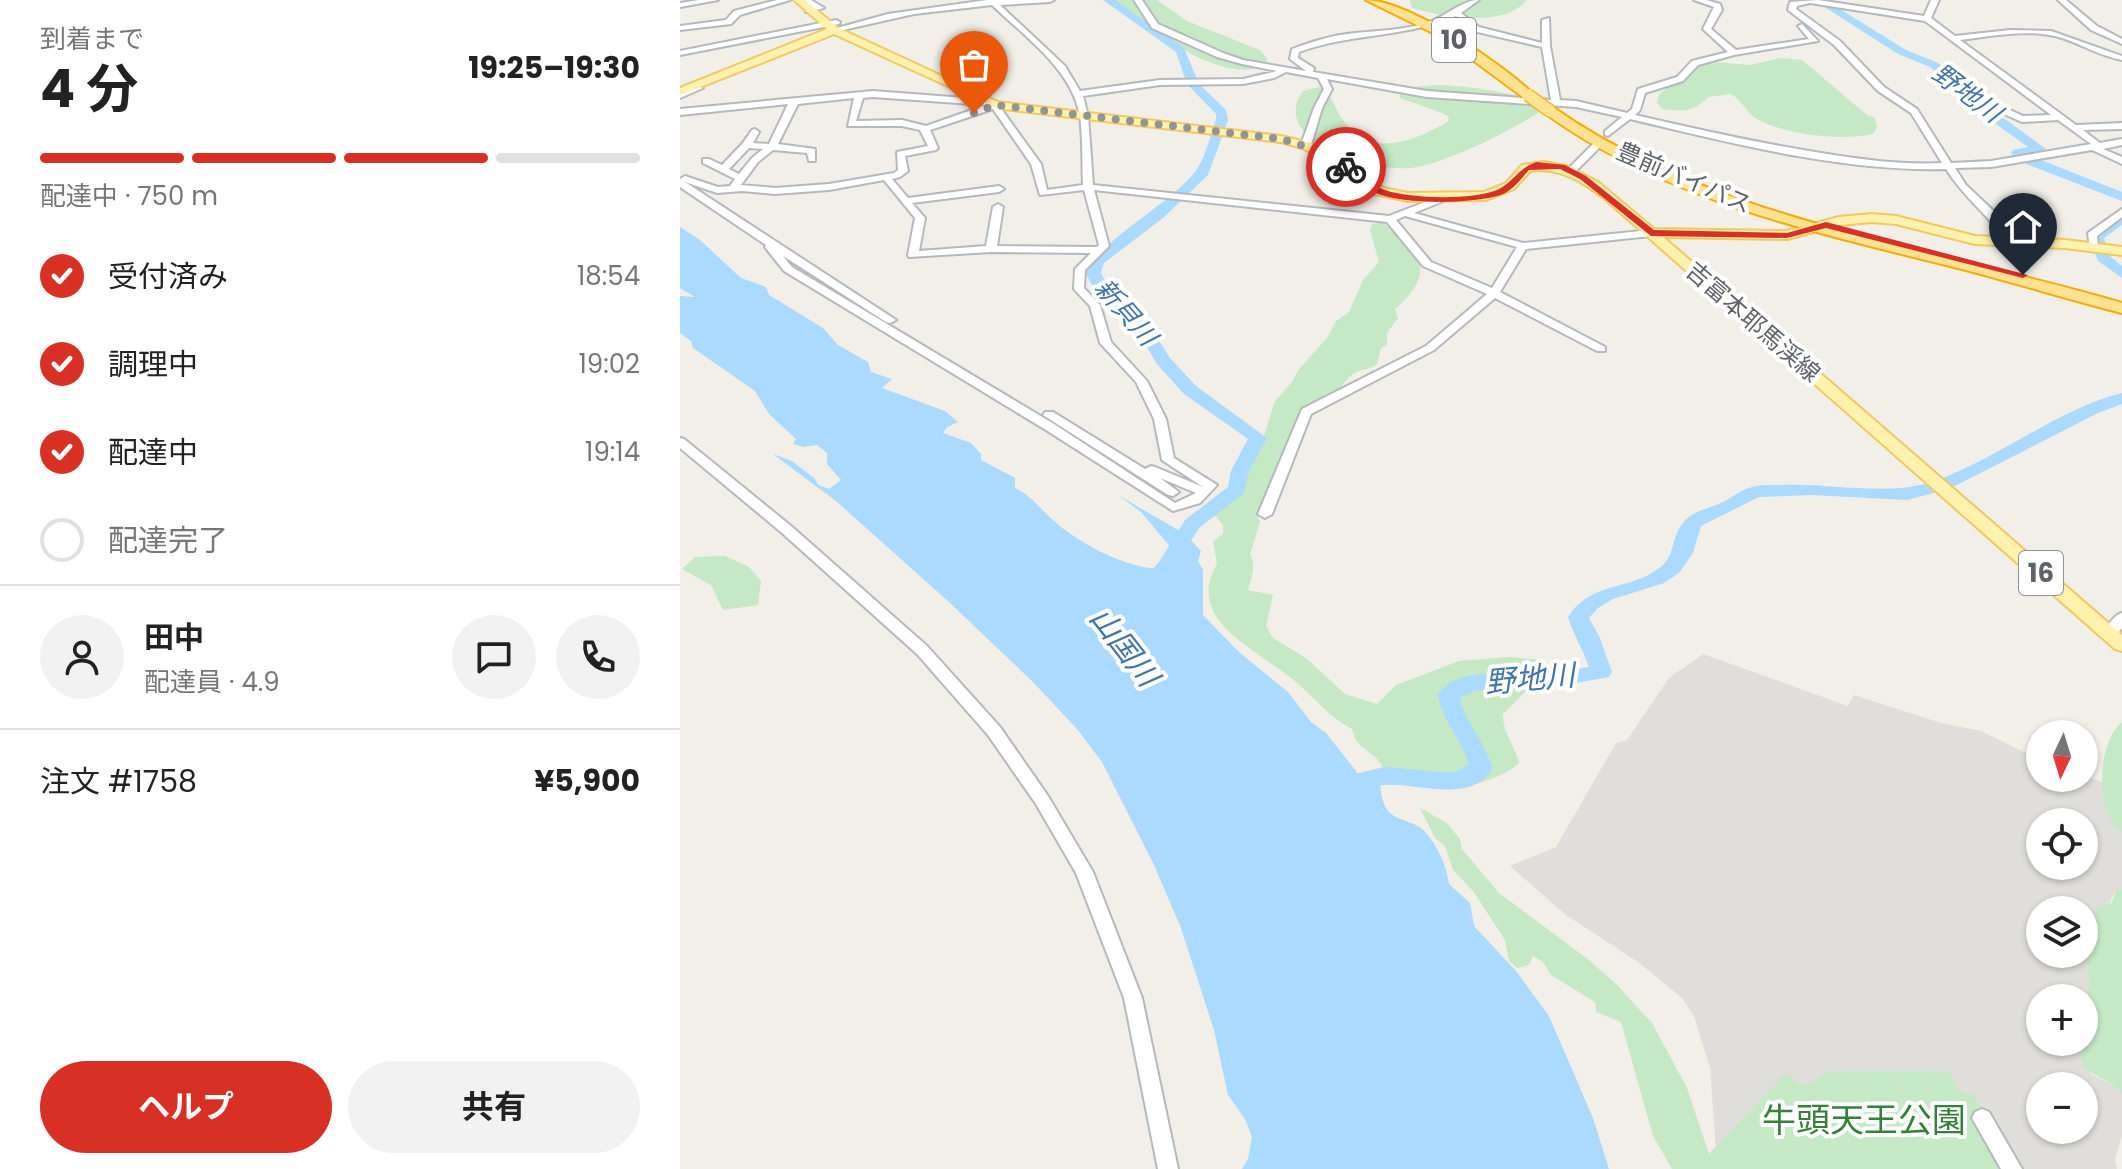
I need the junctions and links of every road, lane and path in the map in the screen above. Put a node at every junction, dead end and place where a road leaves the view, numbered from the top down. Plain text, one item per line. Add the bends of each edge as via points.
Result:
1 (714, 0) edge
2 (786, 0) edge
3 (1050, 0) edge
4 (1138, 0) edge
5 (1371, 0) edge
6 (1383, 0) edge
7 (1475, 0) edge
8 (1698, 0) edge
9 (1935, 0) edge
10 (2062, 0) edge
11 (991, 1) edge
12 (1832, 2) edge
13 (804, 3) edge
14 (680, 5) edge
15 (1792, 10) junction
16 (1456, 13) junction
17 (1927, 19) junction
18 (1546, 20) dead end
19 (1430, 24) junction
20 (828, 26) junction
21 (680, 28) edge
22 (2061, 36) junction
23 (1956, 38) junction
24 (2110, 38) junction
25 (2122, 42) edge
26 (1546, 46) junction
27 (680, 53) edge
28 (1734, 53) junction
29 (2122, 58) edge
30 (1285, 69) junction
31 (1318, 74) junction
32 (685, 90) edge
33 (1078, 94) junction
34 (859, 95) junction
35 (795, 100) junction
36 (996, 105) junction
37 (1555, 107) junction
38 (680, 112) edge
39 (2007, 112) dead end
40 (1629, 115) junction
41 (1084, 116) junction
42 (2060, 117) junction
43 (2122, 126) edge
44 (2075, 128) junction
45 (925, 129) junction
46 (755, 132) dead end
47 (1608, 133) dead end
48 (2122, 142) edge
49 (747, 145) junction
50 (773, 145) junction
51 (1306, 145) junction
52 (1596, 146) dead end
53 (2098, 147) junction
54 (812, 159) dead end
55 (706, 161) dead end
56 (2122, 161) edge
57 (1950, 167) junction
58 (722, 170) junction
59 (1572, 170) junction
60 (886, 177) junction
61 (740, 178) junction
62 (680, 180) edge
63 (1088, 187) junction
64 (733, 189) junction
65 (999, 189) dead end
66 (1443, 198) junction
67 (905, 201) junction
68 (998, 207) dead end
69 (2122, 212) edge
70 (1404, 213) junction
71 (1390, 219) junction
72 (1822, 226) junction
73 (1651, 233) junction
74 (2012, 242) junction
75 (773, 245) junction
76 (1523, 246) junction
77 (2094, 247) junction
78 (991, 249) junction
79 (1100, 250) junction
80 (2122, 251) edge
81 (1494, 293) junction
82 (2122, 305) edge
83 (1601, 349) dead end
84 (680, 442) edge
85 (1132, 464) junction
86 (1202, 491) junction
87 (1173, 492) dead end
88 (1265, 514) dead end
89 (2118, 632) edge
90 (1982, 1118) dead end
91 (1168, 1169) edge
92 (2012, 1169) edge

1 - 14 street
2 - 21 street via 737,13 728,22
3 - 11 street
4 - 30 street via 1155,26 1220,55
5 - 19 highway, 豊前バイパス / 10
6 - 19 highway, 豊前バイパス / 10
7 - 16 street
8 - 28 street via 1717,6 1707,29
9 - 17 street
10 - 24 street
11 - 20 street
11 - 33 street via 1062,68
12 - 15 street via 1799,2
12 - 17 street
13 - 20 main road
15 - 28 street via 1814,41
15 - 57 street via 1837,43 1881,89 1914,111
16 - 19 street
16 - 26 street via 1476,29
17 - 23 street
18 - 26 street
19 - 31 street via 1295,51 1294,59
19 - 37 highway, 豊前バイパス / 10, bridge
20 - 27 street
20 - 32 main road
20 - 36 main road
22 - 23 street via 2004,31
22 - 24 street
22 - 29 street
23 - 42 street
24 - 25 street
26 - 37 street
28 - 40 street via 1695,63 1680,79 1641,91 1636,110
30 - 31 street
30 - 33 street via 1248,80 1160,83
31 - 37 street via 1427,94
31 - 51 street via 1328,89
33 - 41 street
34 - 35 street
34 - 36 street
34 - 45 street via 851,124 902,123
35 - 38 street
35 - 50 street
36 - 41 main road
36 - 45 street
36 - 63 street via 1036,164 1043,193
37 - 40 street
37 - 72 highway, 豊前バイパス / 10 via 1593,137 1654,169 1728,199
39 - 42 street via 2022,119
40 - 47 street
40 - 57 street via 1812,155
41 - 51 main road
41 - 63 street
42 - 44 street
43 - 44 street
44 - 53 street
45 - 60 street via 933,148 900,154 903,171
46 - 49 street
48 - 53 street
49 - 50 street
49 - 58 street
50 - 54 street via 812,151
50 - 61 street
51 - 66 main road via 1335,158 1379,191
52 - 59 street
53 - 56 street
53 - 57 street
55 - 58 street
57 - 74 street
58 - 61 street
59 - 66 main road via 1537,165 1498,193
59 - 73 main road, 吉富本耶馬渓線 / 16
60 - 64 street via 829,187
60 - 67 street
61 - 64 street
62 - 64 street
62 - 75 street
63 - 71 street
63 - 79 street via 1104,246
65 - 67 street
66 - 70 street
67 - 78 street via 920,218 913,255
68 - 78 street
69 - 77 street via 2092,235
70 - 71 street
70 - 76 street
71 - 81 street via 1427,264
72 - 73 main road via 1769,236
72 - 74 main road via 1857,218 1896,220 1975,240
72 - 82 highway, 豊前バイパス / 10
73 - 76 street
73 - 89 main road, 吉富本耶馬渓線 / 16 via 1935,482
74 - 77 main road
75 - 85 street via 919,339
75 - 86 street via 788,269 1173,507 1198,499
76 - 81 street
77 - 80 main road
78 - 79 street
79 - 86 street via 1080,269 1079,289 1095,305 1106,343 1141,381 1160,419 1168,460 1207,481 1211,488
81 - 83 street
81 - 88 street via 1430,348 1306,412
84 - 91 street via 922,650 994,731 1042,800 1084,872 1133,998
85 - 86 street
85 - 87 street
90 - 92 street

